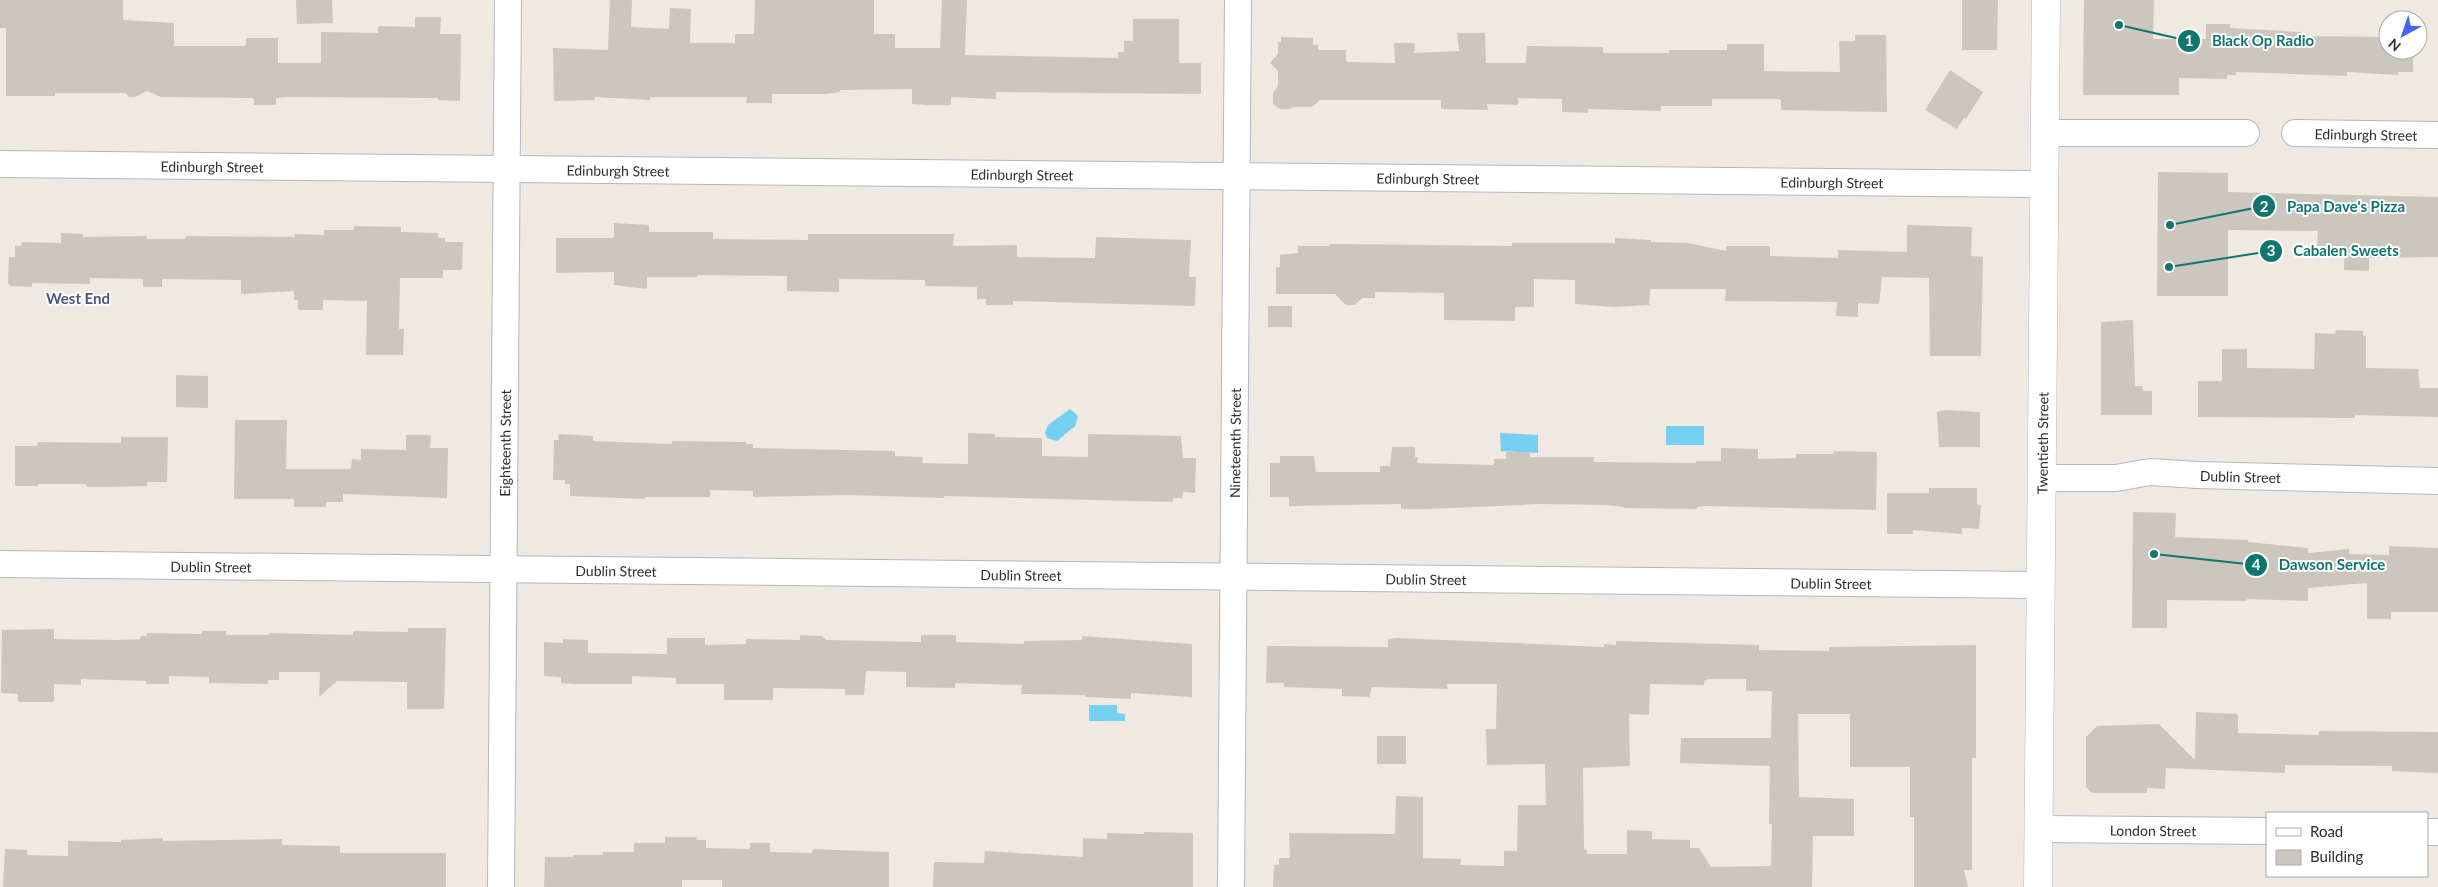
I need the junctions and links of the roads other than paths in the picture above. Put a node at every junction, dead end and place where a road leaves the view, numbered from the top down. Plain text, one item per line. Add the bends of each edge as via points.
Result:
1 (508, 0) edge
2 (1238, 0) edge
3 (2046, 0) edge
4 (2045, 133) junction
5 (2246, 133) dead end
6 (2295, 133) dead end
7 (2438, 135) edge
8 (0, 164) edge
9 (507, 169) junction
10 (1237, 176) junction
11 (2045, 184) junction
12 (2043, 478) junction
13 (2438, 481) edge
14 (0, 564) edge
15 (504, 570) junction
16 (1234, 577) junction
17 (2042, 585) junction
18 (2039, 829) junction
19 (2266, 831) edge
20 (501, 887) edge
21 (1231, 887) edge
22 (2038, 887) edge

1 - 9 street, Eighteenth Street
2 - 10 street, Nineteenth Street
3 - 4 main road, Twentieth Street
4 - 5 street
4 - 11 main road, Twentieth Street
6 - 7 street, Edinburgh Street
8 - 9 street, Edinburgh Street
9 - 10 street, Edinburgh Street
9 - 15 street, Eighteenth Street
10 - 11 street, Edinburgh Street
10 - 16 street, Nineteenth Street
11 - 12 main road, Twentieth Street
12 - 13 street, Dublin Street via 2116,478 2150,472 2197,476
12 - 17 main road, Twentieth Street
14 - 15 street, Dublin Street
15 - 16 street, Dublin Street
15 - 20 street, Eighteenth Street
16 - 17 street, Dublin Street
16 - 21 street, Nineteenth Street
17 - 18 main road, Twentieth Street
18 - 19 street, London Street
18 - 22 main road, Twentieth Street

